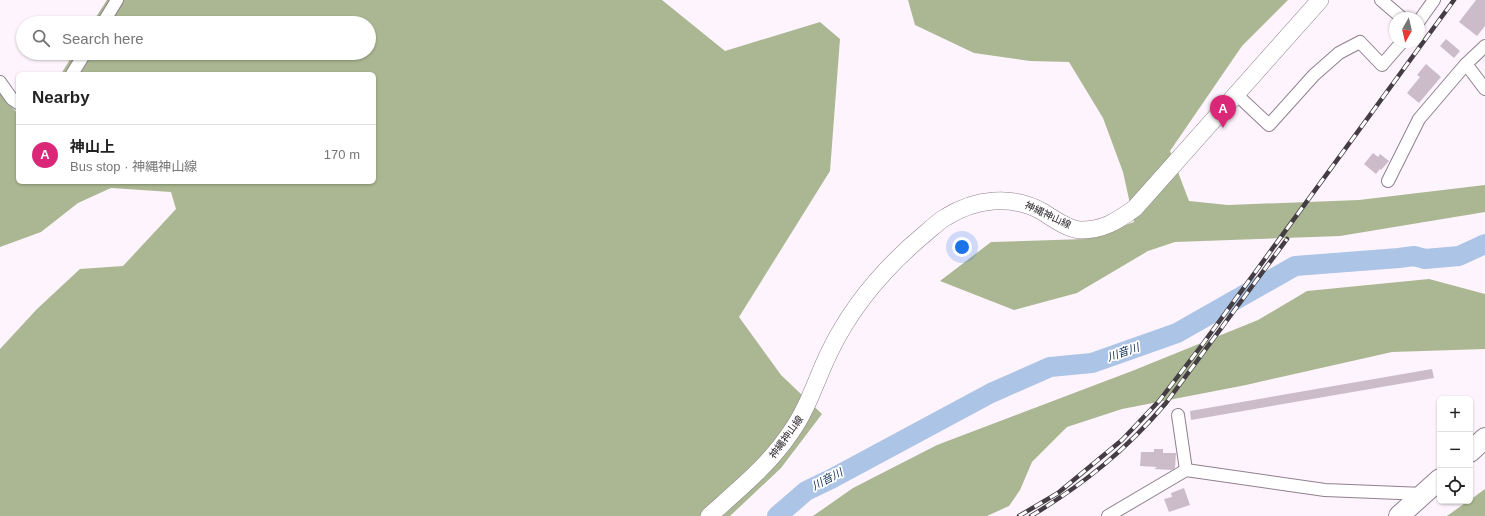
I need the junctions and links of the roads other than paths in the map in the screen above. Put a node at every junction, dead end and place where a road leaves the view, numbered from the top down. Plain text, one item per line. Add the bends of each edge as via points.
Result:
1 (116, 0) edge
2 (1320, 0) edge
3 (1381, 0) edge
4 (1434, 0) edge
5 (1395, 12) edge
6 (1425, 13) edge
7 (108, 16) edge
8 (1485, 46) edge
9 (1397, 48) edge
10 (81, 60) edge
11 (1466, 64) junction
12 (73, 72) edge
13 (0, 82) edge
14 (1485, 89) edge
15 (1236, 94) junction
16 (16, 101) edge
17 (1388, 181) dead end
18 (1178, 415) dead end
19 (1485, 438) edge
20 (1473, 449) edge
21 (1186, 470) junction
22 (1437, 482) edge
23 (1424, 494) junction
24 (709, 516) edge
25 (1108, 516) edge
26 (1400, 516) edge

1 - 7 street
2 - 15 main road, 神縄神山線
3 - 5 street
4 - 6 street
8 - 11 street
9 - 15 street via 1382,65 1360,42 1339,53 1314,75 1269,125
10 - 12 street
11 - 14 street
11 - 17 street via 1420,119
13 - 16 street
15 - 24 main road, 神縄神山線 via 1135,208 1101,228 1079,230 1034,207 1016,201 994,200 973,204 946,217 911,245 883,274 840,331 792,432 769,460
18 - 21 street
19 - 20 highway
21 - 23 street via 1325,490
21 - 25 street
22 - 23 highway
23 - 26 highway

